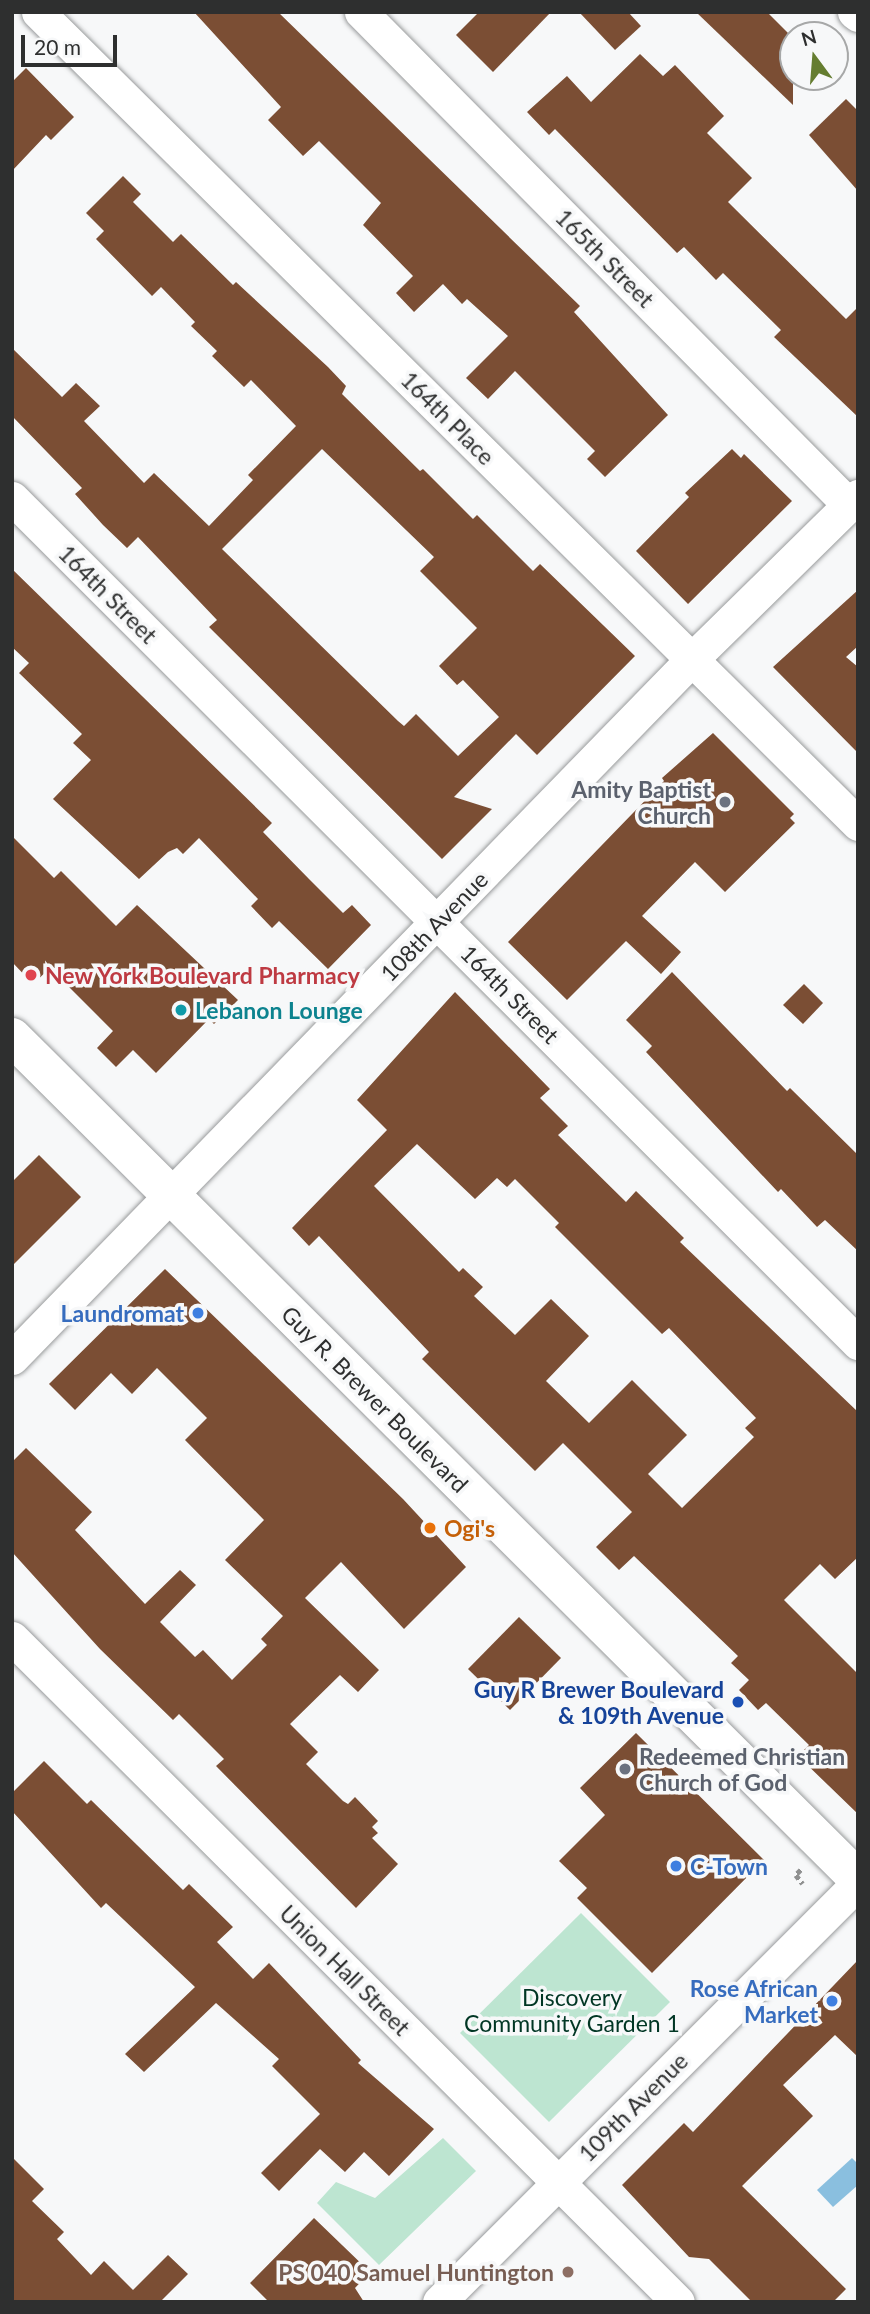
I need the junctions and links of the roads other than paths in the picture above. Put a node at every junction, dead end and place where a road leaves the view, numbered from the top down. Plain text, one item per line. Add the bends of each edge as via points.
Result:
1 (38, 12) edge
2 (361, 12) edge
3 (12, 498) edge
4 (853, 500) edge
5 (692, 659) junction
6 (858, 824) edge
7 (438, 922) junction
8 (12, 1037) edge
9 (173, 1198) junction
10 (858, 1343) edge
11 (12, 1358) edge
12 (12, 1638) edge
13 (858, 1881) edge
14 (558, 2182) junction
15 (439, 2302) edge
16 (678, 2302) edge

1 - 5 street, 164th Place
2 - 4 street, 165th Street
3 - 7 street, 164th Street
4 - 5 street, 108th Avenue
5 - 6 street, 164th Place
5 - 7 street, 108th Avenue
7 - 9 street, 108th Avenue
7 - 10 street, 164th Street
8 - 9 main road, Guy R. Brewer Boulevard
9 - 11 street, 108th Avenue
9 - 13 main road, Guy R. Brewer Boulevard
12 - 14 street, Union Hall Street
13 - 14 street, 109th Avenue
14 - 15 street, 109th Avenue
14 - 16 street, Union Hall Street

